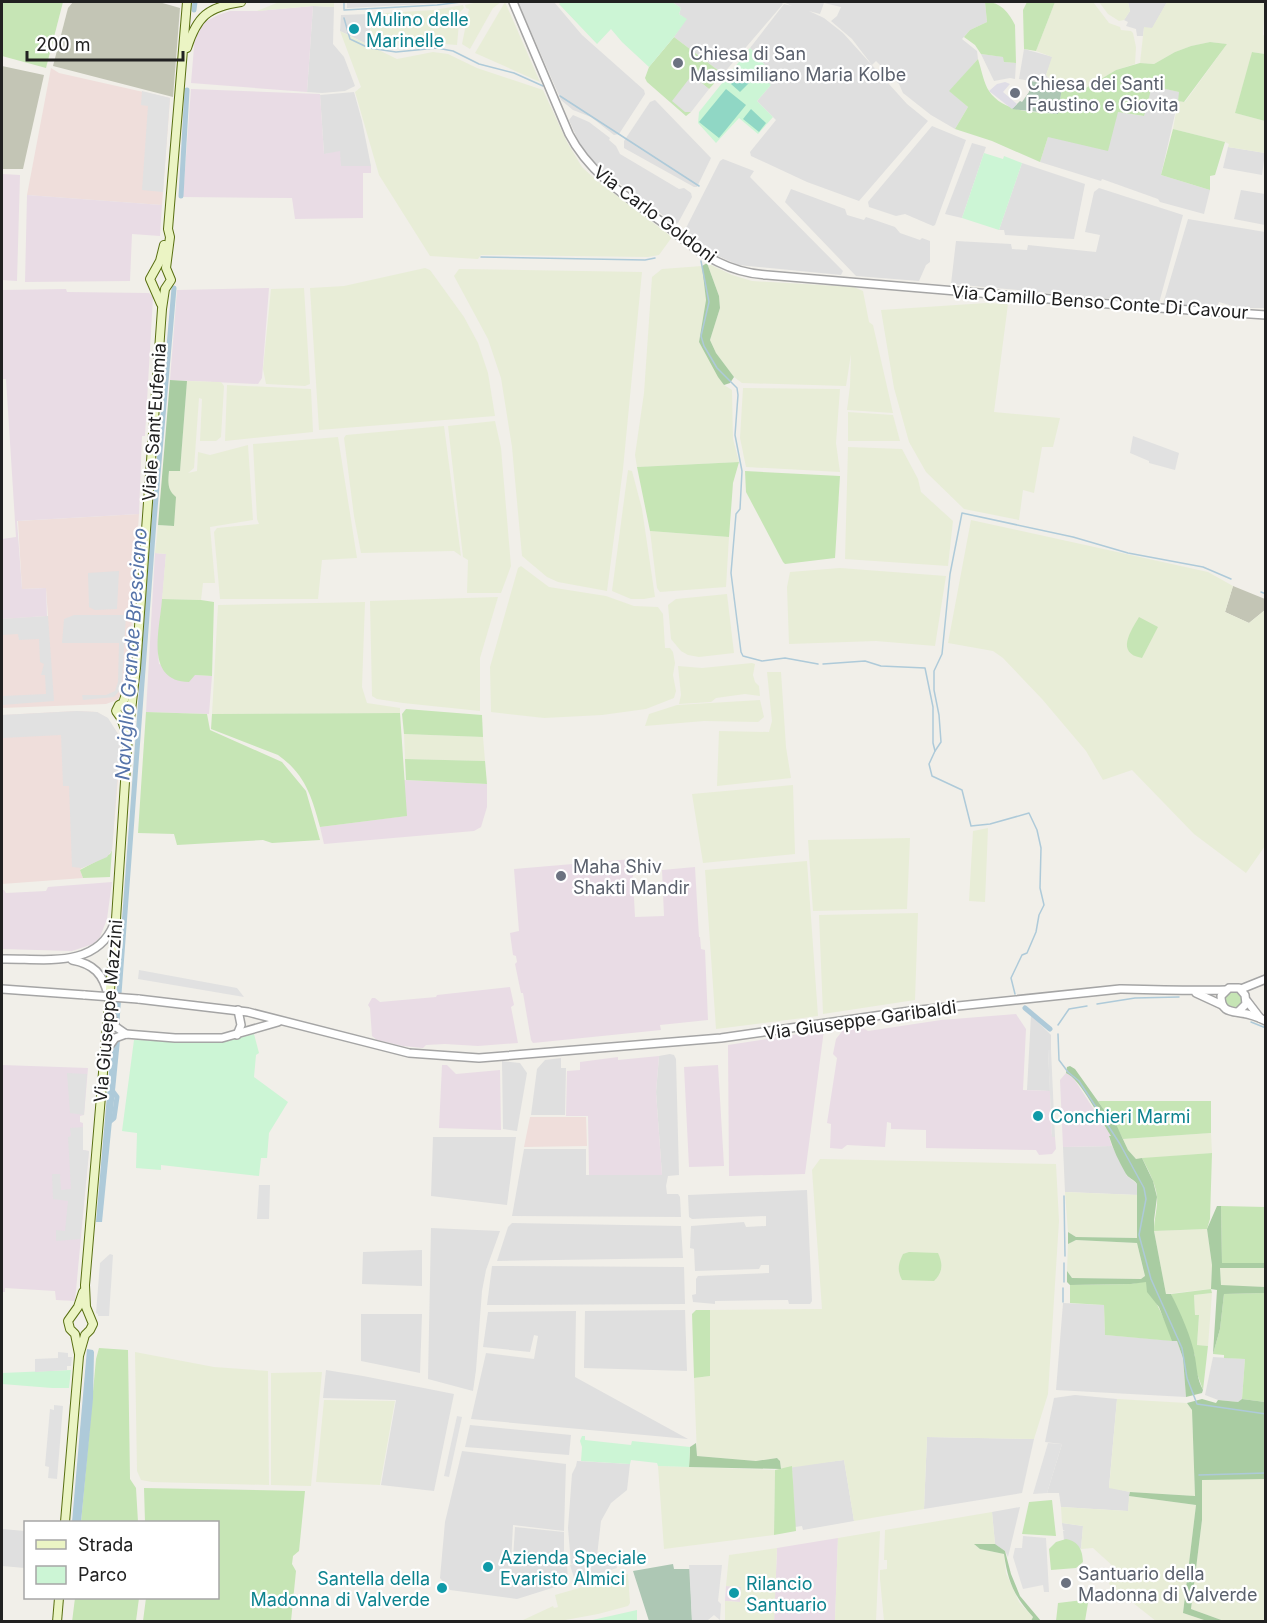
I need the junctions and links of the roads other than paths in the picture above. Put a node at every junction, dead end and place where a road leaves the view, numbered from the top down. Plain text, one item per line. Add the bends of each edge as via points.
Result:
1 (187, 2) edge
2 (241, 2) edge
3 (513, 2) edge
4 (183, 61) junction
5 (168, 229) junction
6 (155, 271) junction
7 (167, 272) junction
8 (165, 289) junction
9 (935, 289) joint
10 (156, 290) junction
11 (162, 309) junction
12 (1266, 315) edge
13 (137, 643) junction
14 (123, 703) junction
15 (131, 712) junction
16 (121, 718) junction
17 (128, 736) junction
18 (116, 919) junction
19 (2, 959) edge
20 (67, 959) junction
21 (1266, 979) edge
22 (1254, 984) junction
23 (2, 989) edge
24 (1241, 989) junction
25 (1226, 990) junction
26 (1191, 992) junction
27 (1247, 1000) junction
28 (109, 1005) junction
29 (1222, 1005) junction
30 (238, 1011) junction
31 (1238, 1012) junction
32 (1263, 1019) edge
33 (284, 1021) junction
34 (126, 1034) junction
35 (237, 1035) junction
36 (105, 1053) junction
37 (85, 1285) junction
38 (75, 1312) junction
39 (88, 1314) junction
40 (75, 1334) junction
41 (85, 1335) junction
42 (79, 1356) junction
43 (65, 1521) edge
44 (59, 1599) edge
45 (57, 1622) edge

1 - 4 main road, Viale Sant'Eufemia
2 - 4 main road via 212,9 200,19
3 - 9 street, Via Carlo Goldoni via 583,157 605,180 708,257 750,274
4 - 5 main road, Viale Sant'Eufemia
5 - 6 main road, Viale Sant'Eufemia
5 - 7 main road, Viale Sant'Eufemia
6 - 7 main road
6 - 10 main road, Viale Sant'Eufemia via 150,282
7 - 8 main road, Viale Sant'Eufemia via 171,280
8 - 10 main road
8 - 11 main road, Viale Sant'Eufemia
9 - 12 street, Via Camillo Benso Conte Di Cavour
10 - 11 main road, Viale Sant'Eufemia
11 - 13 main road, Viale Sant'Eufemia
13 - 14 main road, Viale Sant'Eufemia
13 - 15 main road, Viale Sant'Eufemia
14 - 15 main road
14 - 16 main road, Viale Sant'Eufemia via 116,711
15 - 16 main road via 128,718
15 - 17 main road, Via Giuseppe Mazzini
16 - 17 main road, Via Giuseppe Mazzini
17 - 18 main road, Via Giuseppe Mazzini
18 - 20 street via 111,933 96,949
18 - 28 main road, Via Giuseppe Mazzini
19 - 20 street
20 - 28 street via 96,969 104,982
21 - 22 street
22 - 24 street
22 - 27 street
23 - 30 street, Via Giuseppe Garibaldi, bridge
24 - 25 street, Via Giuseppe Garibaldi
24 - 27 street
25 - 26 street, Via Giuseppe Garibaldi
25 - 29 street via 1221,996
26 - 29 street, Via Giuseppe Garibaldi
26 - 33 street, Via Giuseppe Garibaldi via 1120,989 910,1011 721,1038 478,1059 382,1048
27 - 31 street
27 - 32 street
28 - 34 street via 116,1027
28 - 36 main road, Via Giuseppe Mazzini
29 - 31 street, Via Giuseppe Garibaldi via 1230,1012
30 - 33 street, Via Giuseppe Garibaldi
30 - 35 street via 241,1025
31 - 32 street, Via Giuseppe Garibaldi
33 - 35 street
34 - 35 street via 193,1038
34 - 36 street via 115,1038
36 - 37 main road, Via Giuseppe Mazzini
37 - 38 main road, Via Giuseppe Mazzini
37 - 39 main road, Via Giuseppe Mazzini
38 - 39 main road
38 - 40 main road, Via Giuseppe Mazzini via 68,1323
39 - 41 main road, Via Giuseppe Mazzini via 93,1324
40 - 41 main road
40 - 42 main road, Via Giuseppe Mazzini
41 - 42 main road, Via Giuseppe Mazzini
42 - 43 main road, Via Giuseppe Mazzini
44 - 45 main road

